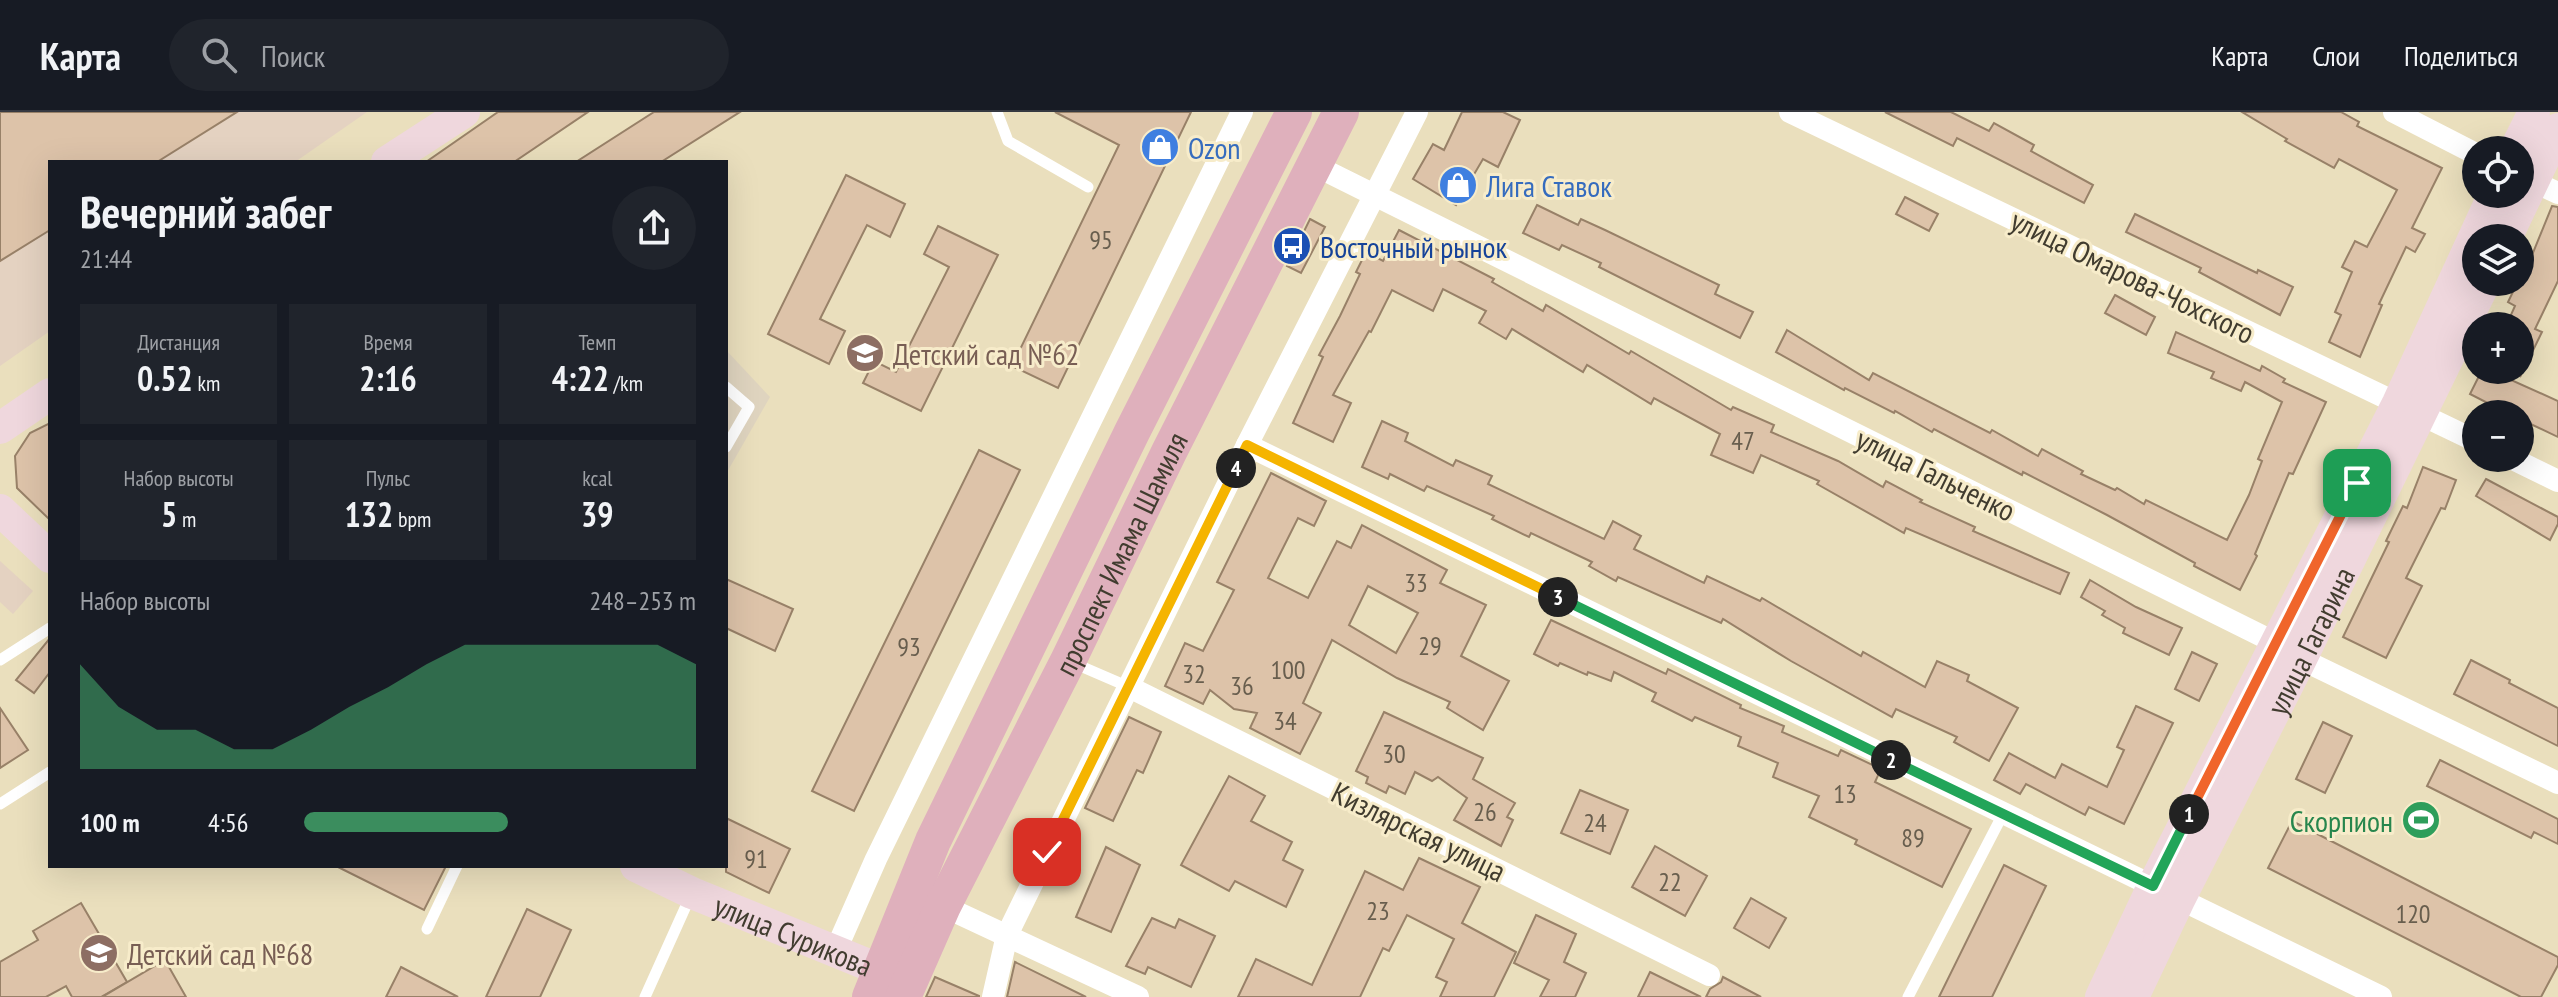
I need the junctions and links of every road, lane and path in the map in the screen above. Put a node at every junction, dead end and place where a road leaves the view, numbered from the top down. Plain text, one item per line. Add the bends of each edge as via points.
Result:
1 (464, 112) edge
2 (997, 112) edge
3 (1242, 112) edge
4 (1294, 112) edge
5 (1341, 112) edge
6 (1417, 112) edge
7 (1790, 112) edge
8 (2394, 112) edge
9 (2534, 112) edge
10 (2558, 129) edge
11 (2522, 136) edge
12 (2462, 147) edge
13 (390, 160) edge
14 (1314, 165) junction
15 (2537, 183) edge
16 (1088, 187) dead end
17 (1375, 194) junction
18 (2488, 208) edge
19 (2514, 224) edge
20 (2477, 296) edge
21 (728, 389) edge
22 (48, 395) edge
23 (2409, 409) junction
24 (0, 428) edge
25 (2462, 434) edge
26 (728, 444) edge
27 (1247, 445) junction
28 (2534, 469) edge
29 (2558, 481) edge
30 (0, 510) edge
31 (48, 555) edge
32 (48, 629) edge
33 (2289, 651) junction
34 (0, 660) edge
35 (1068, 661) junction
36 (1129, 687) junction
37 (48, 773) edge
38 (2558, 783) edge
39 (0, 804) edge
40 (2003, 814) junction
41 (456, 868) edge
42 (640, 868) edge
43 (2166, 892) junction
44 (692, 893) junction
45 (928, 898) junction
46 (427, 929) dead end
47 (1007, 935) junction
48 (835, 952) junction
49 (1709, 975) dead end
50 (891, 986) edge
51 (645, 997) edge
52 (993, 997) edge
53 (1138, 997) edge
54 (1908, 997) edge
55 (2101, 997) edge
56 (2133, 997) edge
57 (2381, 997) edge

1 - 13 main road
2 - 16 lane via 1008,141
3 - 48 street
4 - 45 main road, проспект Имама Шамиля via 933,841
5 - 14 main road, проспект Имама Шамиля
6 - 17 street
7 - 23 street, улица Омарова-Чохского
8 - 12 street
9 - 11 main road
10 - 15 main road
14 - 17 street, улица Гальченко
14 - 35 main road, проспект Имама Шамиля
15 - 19 main road
17 - 27 street
17 - 33 street, улица Гальченко
18 - 23 main road, улица Гагарина
20 - 23 main road, улица Гагарина
21 - 26 lane via 749,407
22 - 24 main road
23 - 25 street, улица Омарова-Чохского
23 - 33 main road, улица Гагарина
27 - 36 street
27 - 40 street
28 - 29 street
30 - 31 main road
32 - 34 lane
33 - 38 street, улица Гальченко
33 - 43 main road, улица Гагарина
35 - 36 lane
35 - 45 main road, проспект Имама Шамиля
36 - 47 street
36 - 49 street, Кизлярская улица
37 - 39 lane
40 - 43 street
40 - 54 lane
41 - 46 lane
42 - 44 main road, улица Сурикова
43 - 55 main road, улица Гагарина
43 - 56 main road, улица Гагарина
43 - 57 street
44 - 48 main road, улица Сурикова
44 - 51 lane
45 - 47 street
45 - 50 main road, проспект Имама Шамиля
47 - 52 street
47 - 53 street
48 - 50 main road, улица Сурикова

